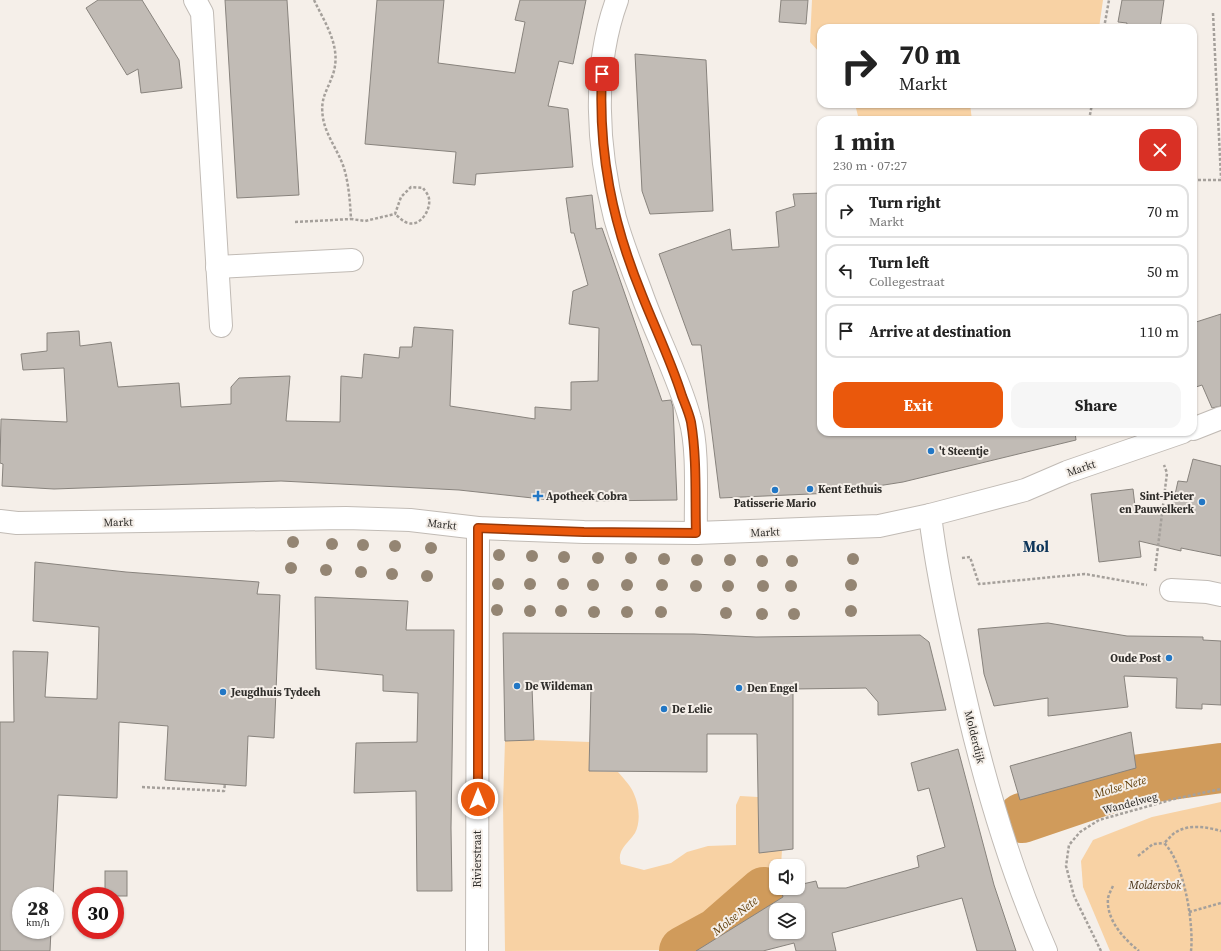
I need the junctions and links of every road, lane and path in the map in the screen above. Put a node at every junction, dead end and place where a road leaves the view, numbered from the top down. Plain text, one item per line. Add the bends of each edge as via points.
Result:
1 (195, 0) edge
2 (314, 0) edge
3 (617, 0) edge
4 (1109, 0) edge
5 (1213, 14) dead end
6 (1105, 24) edge
7 (1221, 179) edge
8 (1197, 180) edge
9 (395, 214) junction
10 (351, 219) junction
11 (295, 222) dead end
12 (352, 260) dead end
13 (217, 267) junction
14 (221, 326) dead end
15 (1221, 418) edge
16 (1197, 427) edge
17 (1172, 436) edge
18 (1156, 442) junction
19 (930, 515) junction
20 (0, 521) edge
21 (478, 528) junction
22 (696, 533) junction
23 (935, 561) junction
24 (1162, 588) junction
25 (1221, 595) edge
26 (225, 784) dead end
27 (142, 787) dead end
28 (1221, 789) edge
29 (1221, 831) edge
30 (1164, 843) junction
31 (1138, 856) dead end
32 (1113, 886) dead end
33 (1221, 903) edge
34 (1188, 912) junction
35 (477, 951) edge
36 (1046, 951) edge
37 (1101, 951) edge
38 (1139, 951) edge
39 (1191, 951) edge

1 - 13 street via 202,13
2 - 10 path via 334,40 336,59 333,76 323,96 322,116 327,134 344,167 349,189
3 - 22 street via 607,35 602,74 603,151 615,218 641,293 676,375 691,420 695,456
4 - 6 path
5 - 7 path
7 - 8 path
9 - 9 path via 401,197 411,187 422,188 427,193 427,212 418,222 406,223
9 - 10 path via 365,221
10 - 11 path
12 - 13 street
13 - 14 street
15 - 16 street
17 - 18 street, Markt
18 - 19 street, Markt via 1067,472 1025,490
18 - 24 path via 1167,473
19 - 22 street, Markt via 880,526
19 - 23 street, Molderdijk
20 - 21 street, Markt via 17,523 346,518 410,520
21 - 22 street, Markt
21 - 35 street, Rivierstraat
23 - 24 path via 970,557 979,584 1084,574
23 - 36 street, Molderdijk via 975,743 1026,907
24 - 25 street
26 - 27 path via 224,791
28 - 37 path, Wandelweg via 1098,820 1080,832 1069,845 1066,866 1074,896
29 - 30 path via 1207,827 1191,828 1176,832
30 - 31 path via 1153,844
30 - 34 path via 1172,850
32 - 38 path via 1108,898 1114,924
33 - 34 path
34 - 39 path via 1193,936

